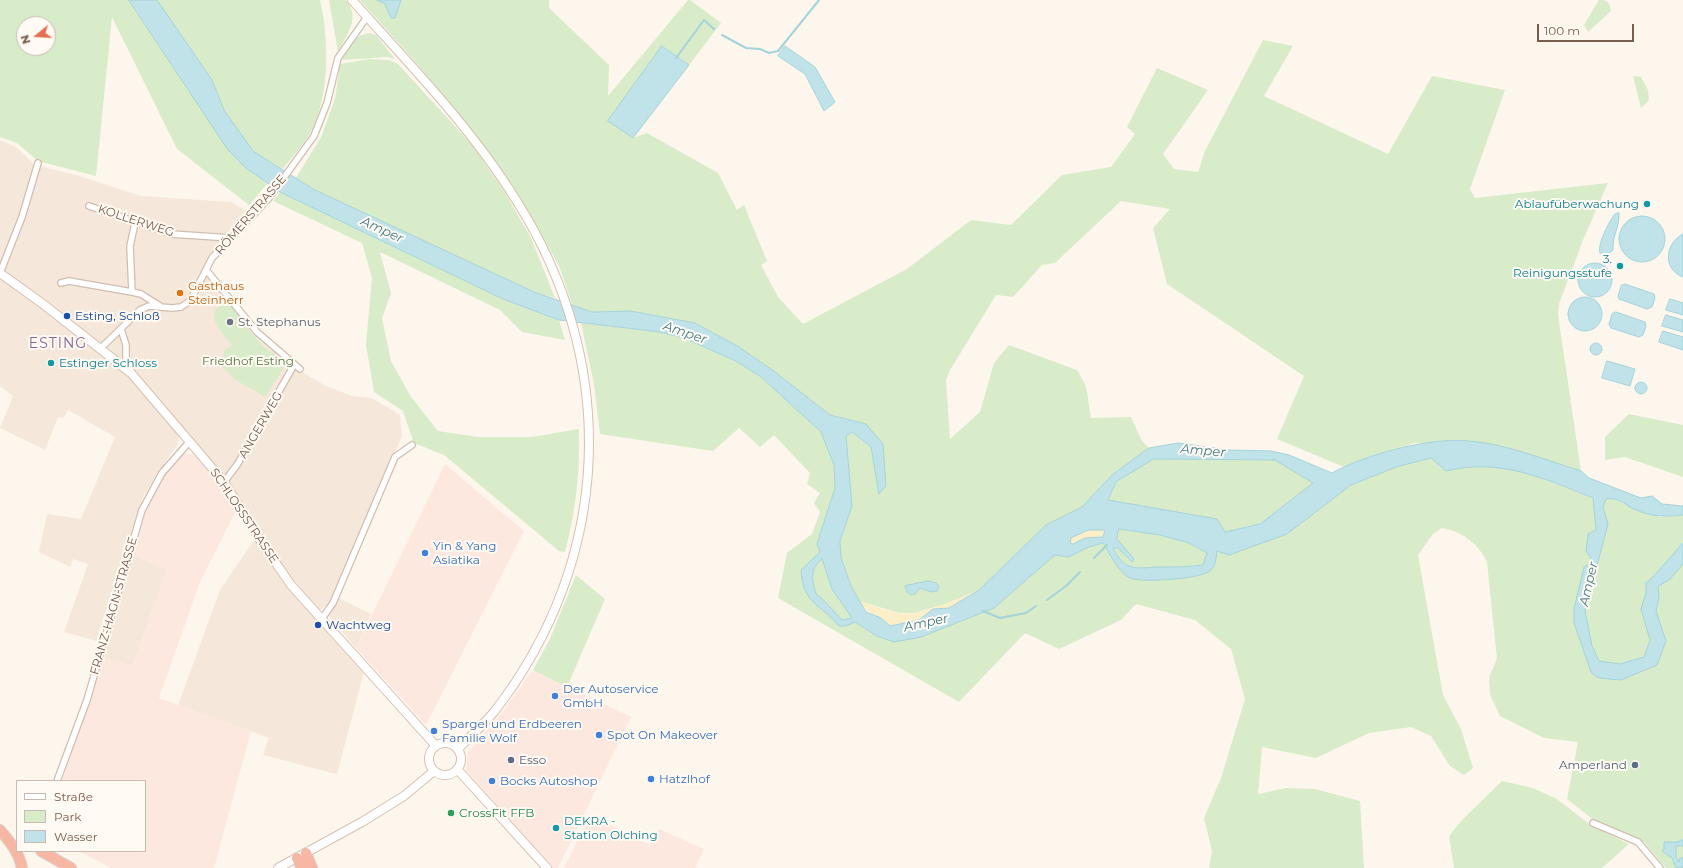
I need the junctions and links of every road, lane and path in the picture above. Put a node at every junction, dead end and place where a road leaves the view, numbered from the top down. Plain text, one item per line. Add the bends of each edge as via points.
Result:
1 (352, 0) edge
2 (367, 17) junction
3 (38, 163) dead end
4 (89, 206) dead end
5 (135, 223) junction
6 (231, 238) junction
7 (207, 271) junction
8 (0, 273) edge
9 (61, 283) dead end
10 (132, 292) junction
11 (161, 306) junction
12 (121, 329) junction
13 (101, 348) junction
14 (294, 365) junction
15 (126, 369) junction
16 (300, 369) dead end
17 (190, 441) junction
18 (412, 445) dead end
19 (224, 482) junction
20 (321, 620) junction
21 (436, 746) junction
22 (458, 749) junction
23 (457, 770) junction
24 (434, 771) junction
25 (58, 780) edge
26 (1593, 823) dead end
27 (0, 829) edge
28 (16, 837) edge
29 (16, 851) edge
30 (17, 852) edge
31 (43, 852) edge
32 (301, 855) junction
33 (22, 868) edge
34 (71, 868) edge
35 (278, 868) edge
36 (302, 868) edge
37 (312, 868) edge
38 (547, 868) edge
39 (1660, 868) edge

1 - 2 main road
2 - 6 street, RÖMERSTRASSE via 338,58 327,103 314,136 269,198
2 - 22 main road via 452,113 497,172 539,239 560,290 573,331 588,403 586,499 566,579 543,636 518,678 492,714
3 - 8 street via 22,217
4 - 5 street, KOLLERWEG
5 - 6 street, KOLLERWEG via 171,234
5 - 10 street via 130,246
6 - 7 street, RÖMERSTRASSE via 212,258
7 - 11 street, RÖMERSTRASSE via 190,301 181,307
7 - 14 street via 258,332
8 - 13 main road, SCHLOSSSTRASSE
9 - 10 street via 69,281
10 - 11 street via 141,294
11 - 12 street, RÖMERSTRASSE via 149,306 140,310
12 - 13 street, RÖMERSTRASSE
12 - 15 street via 126,345
13 - 15 main road, SCHLOSSSTRASSE
14 - 16 street
14 - 19 street, ANGERWEG via 238,465
15 - 17 main road, SCHLOSSSTRASSE
17 - 19 main road, SCHLOSSSTRASSE
17 - 25 street, FRANZ-HAGN-STRASSE via 162,473 142,510 87,700
18 - 20 street via 395,457 333,603
19 - 20 main road, SCHLOSSSTRASSE via 278,567
20 - 21 main road, SCHLOSSSTRASSE
21 - 22 main road via 440,743 450,743
21 - 24 main road via 429,758
22 - 23 main road via 461,760
23 - 24 main road via 443,775
23 - 38 main road
24 - 32 main road via 404,796
26 - 39 street via 1638,842
27 - 28 highway
27 - 29 highway
30 - 33 highway
31 - 34 highway
32 - 35 main road
32 - 36 highway
32 - 37 highway

